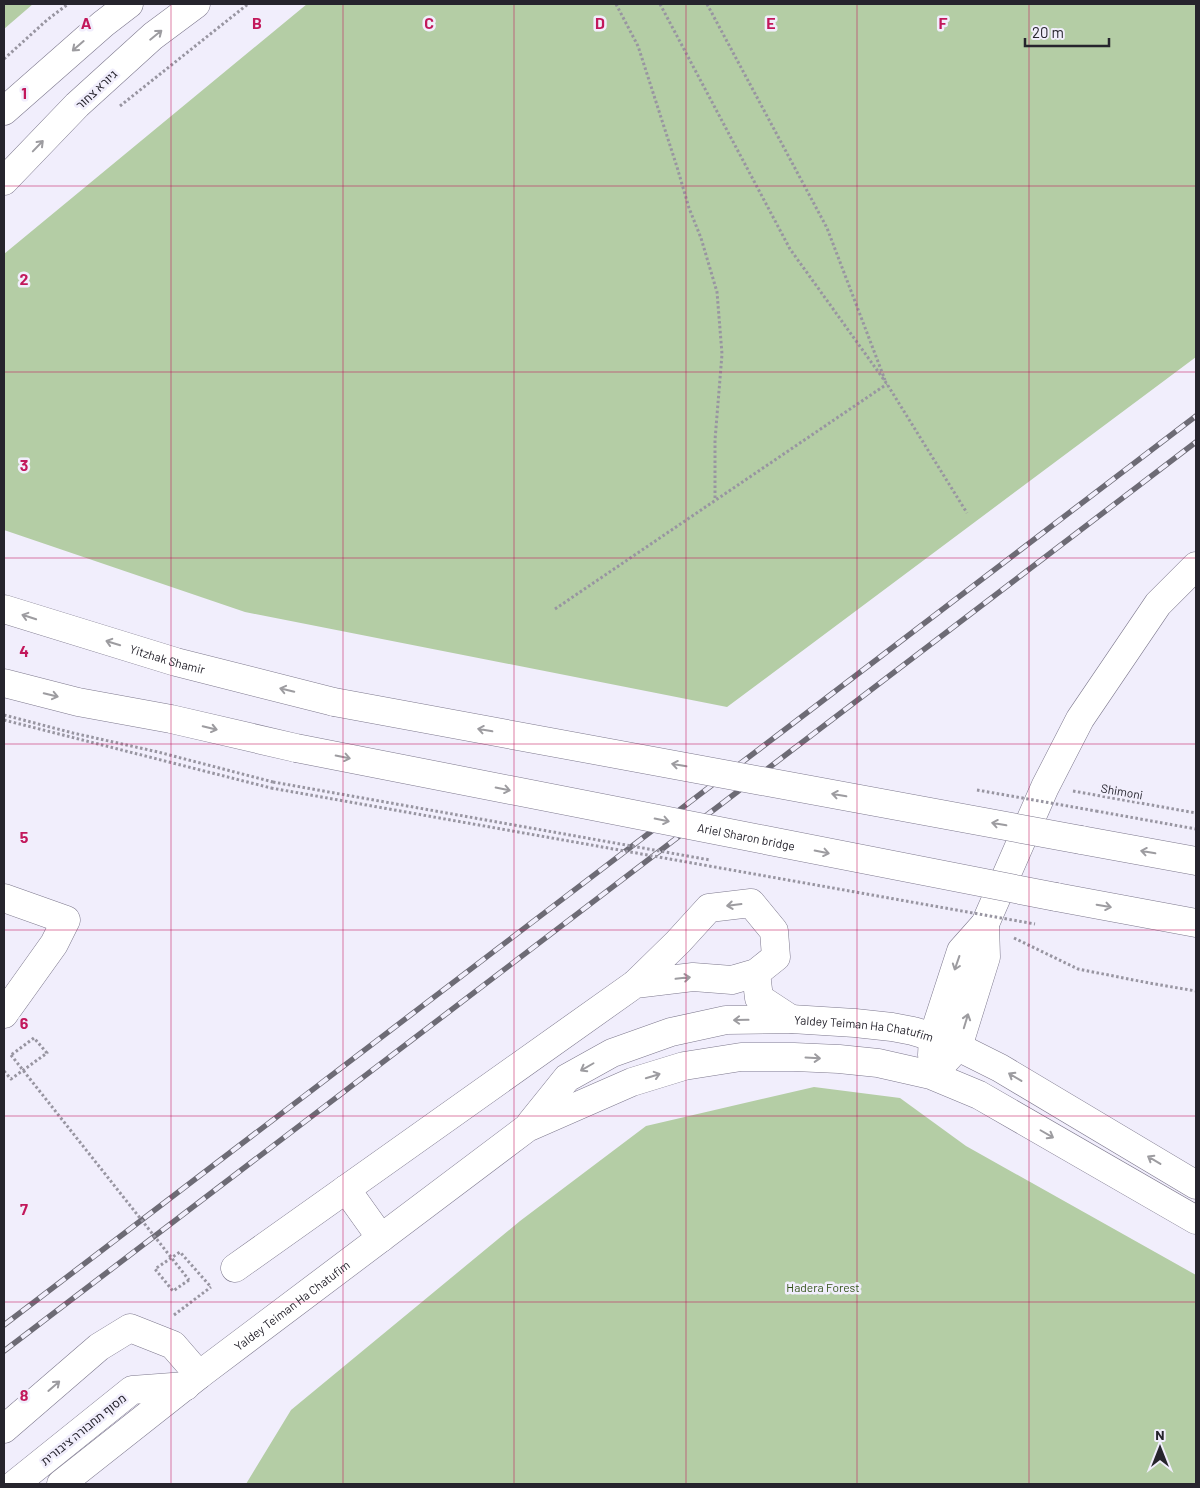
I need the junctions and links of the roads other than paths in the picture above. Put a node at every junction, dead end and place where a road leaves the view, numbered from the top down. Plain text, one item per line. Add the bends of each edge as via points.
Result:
1 (129, 4) edge
2 (196, 4) edge
3 (4, 111) edge
4 (4, 181) edge
5 (1196, 566) edge
6 (4, 609) edge
7 (4, 683) edge
8 (1196, 861) edge
9 (4, 898) edge
10 (1196, 923) edge
11 (985, 924) junction
12 (756, 973) junction
13 (635, 984) junction
14 (4, 1014) edge
15 (792, 1019) junction
16 (932, 1037) junction
17 (958, 1048) junction
18 (931, 1076) junction
19 (527, 1128) junction
20 (1196, 1185) edge
21 (346, 1189) junction
22 (1196, 1220) edge
23 (381, 1238) junction
24 (235, 1268) road end
25 (192, 1380) junction
26 (4, 1429) edge
27 (15, 1484) edge
28 (61, 1484) edge

1 -> 3 street
4 -> 2 street, גיורא צחור via 78,105 153,36
5 - 11 street via 1158,604 1080,719 1045,786
8 -> 6 street, Yitzhak Shamir, bridge via 334,702 176,662
7 -> 10 street, Ariel Sharon bridge, bridge via 296,748
9 - 14 street via 66,920 54,944
11 -> 16 street via 961,951
17 -> 11 street via 986,957
13 -> 12 street via 693,977 732,980
12 -> 13 street via 776,957 774,930 751,903 709,908
12 - 15 street via 760,998
13 - 21 street
15 - 16 street, Yaldey Teiman Ha Chatufim via 892,1027
15 -> 19 street, Yaldey Teiman Ha Chatufim via 726,1020 671,1032 612,1053 567,1078
16 - 17 street, Yaldey Teiman Ha Chatufim
16 - 18 street
17 - 18 street
20 -> 17 street, Yaldey Teiman Ha Chatufim via 1000,1068
19 -> 18 street, Yaldey Teiman Ha Chatufim via 632,1082 684,1066 741,1057 838,1059 878,1063
18 -> 22 street, Yaldey Teiman Ha Chatufim via 979,1094
19 - 23 street, Yaldey Teiman Ha Chatufim
21 - 23 street
21 - 24 street
23 - 25 street, Yaldey Teiman Ha Chatufim
26 -> 25 street via 99,1347 130,1328 174,1345
25 - 27 street, מסוף תחבורה ציבורית via 132,1390
25 - 28 street, Yaldey Teiman Ha Chatufim

